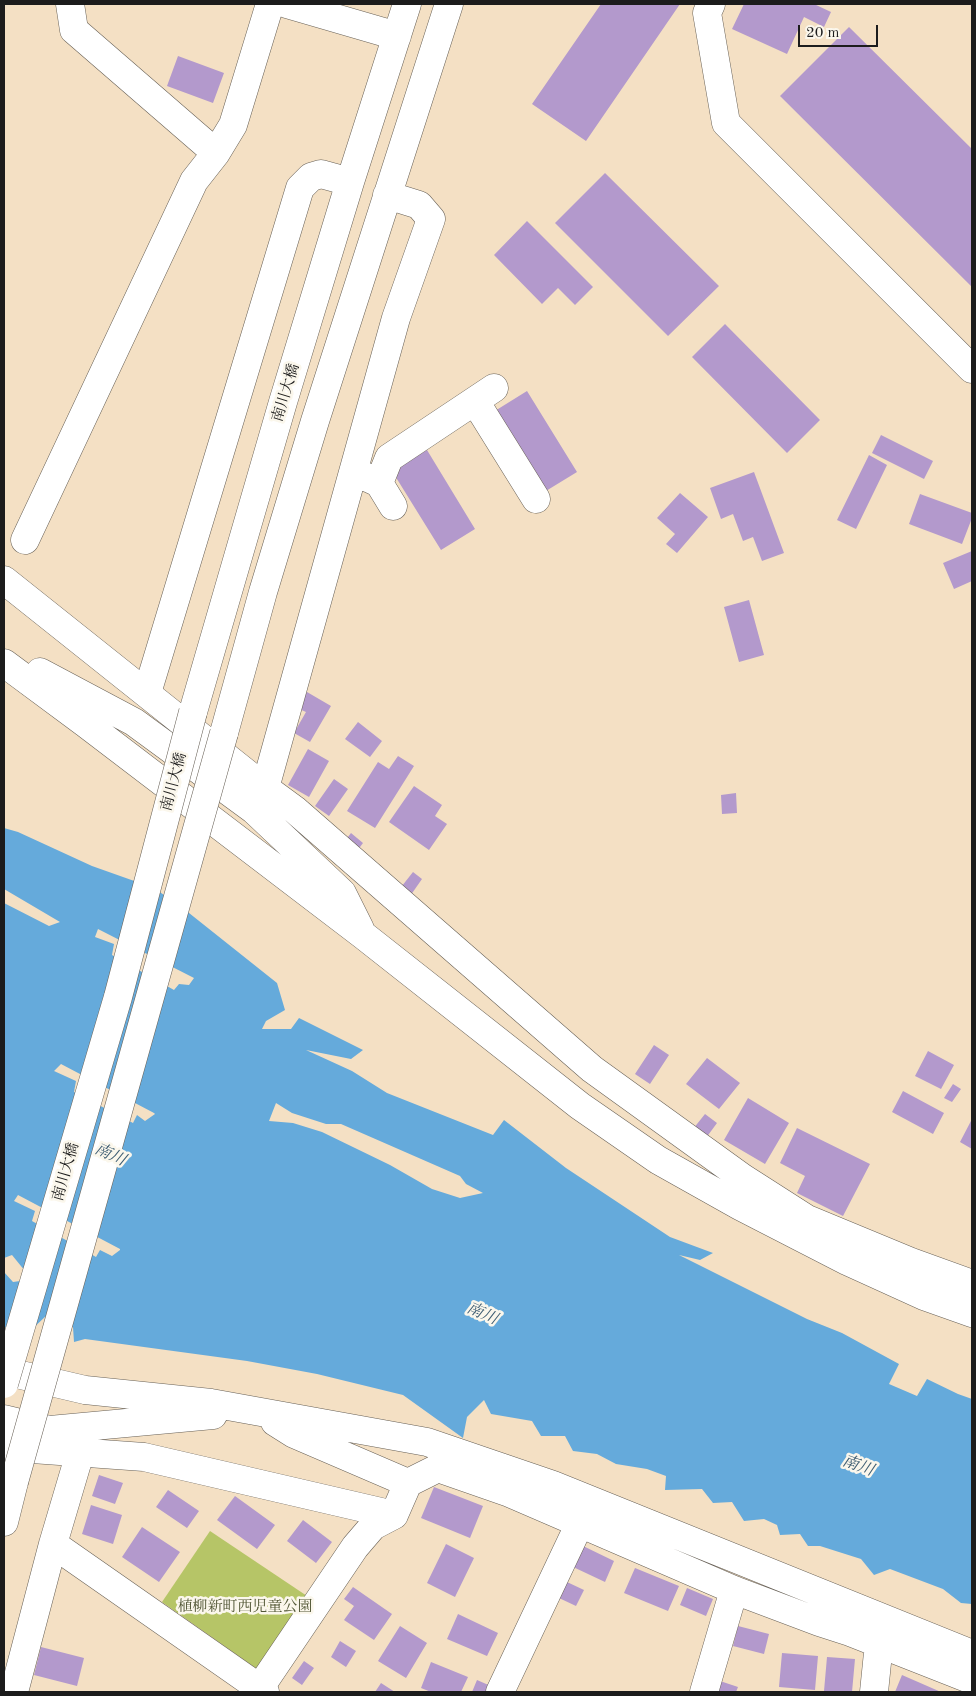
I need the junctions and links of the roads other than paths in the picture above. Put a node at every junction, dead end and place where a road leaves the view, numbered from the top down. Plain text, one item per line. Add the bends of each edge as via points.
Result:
1 (70, 4) edge
2 (270, 4) edge
3 (287, 4) edge
4 (407, 4) edge
5 (449, 4) edge
6 (712, 4) edge
7 (397, 36) junction
8 (216, 153) junction
9 (350, 182) junction
10 (387, 195) junction
11 (972, 369) edge
12 (353, 472) junction
13 (379, 482) junction
14 (536, 499) dead end
15 (393, 506) dead end
16 (25, 540) dead end
17 (4, 580) edge
18 (4, 658) edge
19 (4, 663) edge
20 (147, 693) junction
21 (265, 788) junction
22 (363, 935) junction
23 (972, 1284) edge
24 (972, 1313) edge
25 (4, 1372) edge
26 (4, 1384) edge
27 (257, 1412) junction
28 (4, 1419) edge
29 (78, 1440) junction
30 (4, 1447) edge
31 (408, 1483) junction
32 (394, 1515) junction
33 (4, 1522) edge
34 (580, 1523) junction
35 (53, 1544) junction
36 (734, 1590) junction
37 (879, 1643) junction
38 (972, 1654) edge
39 (972, 1680) edge
40 (261, 1691) edge
41 (14, 1692) edge
42 (500, 1692) edge
43 (704, 1692) edge
44 (874, 1692) edge

1 - 8 street via 74,30
2 - 8 street via 233,125
3 - 7 street
4 - 7 street, 南川大橋
5 - 10 street
6 - 11 street via 706,13 726,123
7 - 9 street, 南川大橋
8 - 16 street via 194,181
9 - 20 street via 321,174 311,177 300,188
9 - 26 street, 南川大橋, bridge via 193,712 118,997
10 - 12 street via 419,205 431,219 396,318
10 - 33 street, bridge via 263,592
12 - 13 street
12 - 21 street
13 - 14 street via 389,458 484,394
13 - 15 street
17 - 20 street
18 - 22 street via 22,662 134,722 254,810 342,893
19 - 22 street
20 - 21 street
21 - 23 street via 295,810 592,1069 744,1178 807,1219
22 - 24 street via 580,1106 658,1160 847,1261 924,1296
25 - 27 street via 85,1390 211,1403
27 - 29 street
27 - 31 street via 294,1434
27 - 38 street via 428,1442 553,1485
28 - 29 street
29 - 30 street
29 - 32 street
29 - 35 street
31 - 32 street
31 - 34 street via 438,1468 507,1492
32 - 40 street via 373,1526 355,1547
34 - 36 street
34 - 42 street
35 - 40 street
35 - 41 street
36 - 37 street
36 - 43 street
37 - 39 street
37 - 44 street

